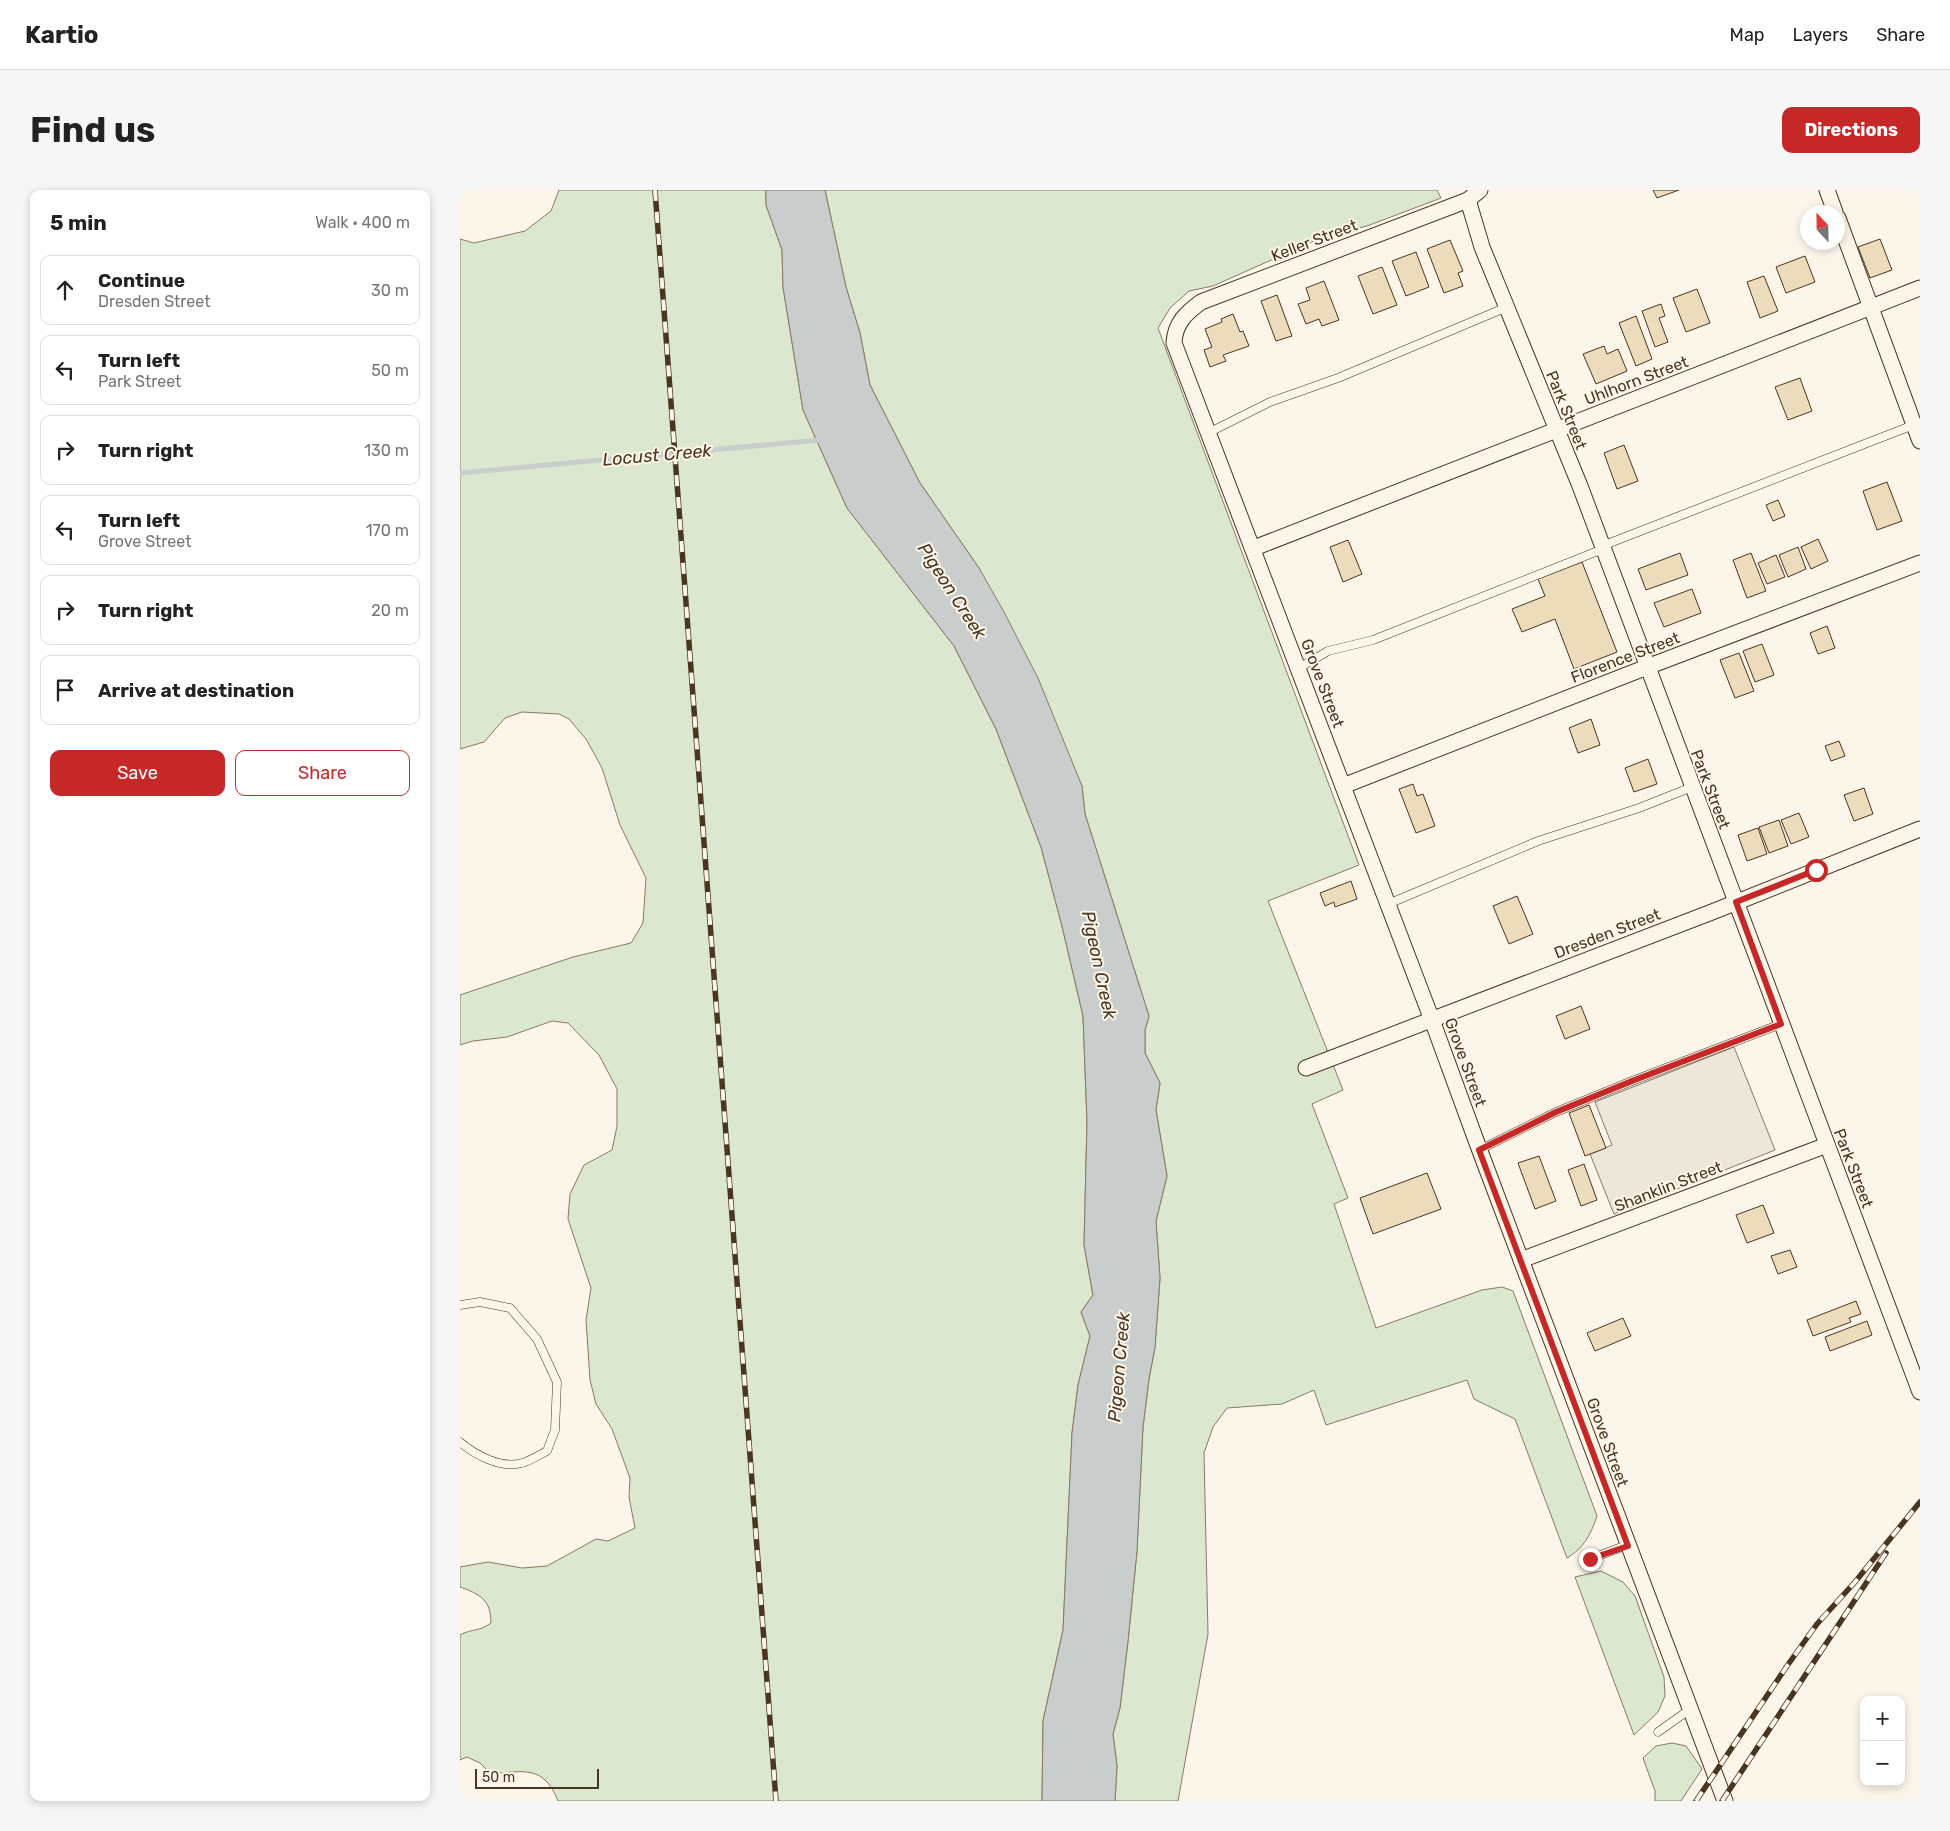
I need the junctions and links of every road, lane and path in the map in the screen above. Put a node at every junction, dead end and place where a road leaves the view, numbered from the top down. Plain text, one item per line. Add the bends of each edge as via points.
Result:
1 (1480, 190) edge
2 (1826, 190) edge
3 (1467, 195) edge
4 (1833, 205) edge
5 (1845, 237) edge
6 (1920, 288) edge
7 (1507, 307) junction
8 (1871, 308) junction
9 (1174, 336) joint
10 (1917, 423) edge
11 (1556, 430) junction
12 (1208, 433) junction
13 (1920, 441) edge
14 (1254, 548) junction
15 (1603, 548) junction
16 (1920, 563) edge
17 (1647, 667) junction
18 (1299, 668) junction
19 (1343, 786) junction
20 (1692, 787) junction
21 (1920, 829) edge
22 (1736, 902) junction
23 (1388, 904) junction
24 (1432, 1020) junction
25 (1781, 1024) junction
26 (1306, 1068) dead end
27 (1827, 1145) junction
28 (1479, 1150) junction
29 (1522, 1260) junction
30 (460, 1305) edge
31 (1920, 1392) edge
32 (460, 1442) edge
33 (1628, 1546) junction
34 (1590, 1559) dead end
35 (1690, 1710) junction
36 (1658, 1732) dead end
37 (1724, 1801) edge

1 - 3 street, Keller Street
2 - 4 street
3 - 7 street, Park Street via 1482,247
3 - 9 street, Keller Street via 1201,302 1180,320
5 - 8 street
6 - 8 street, Uhlhorn Street
7 - 11 street, Park Street
7 - 12 lane via 1338,378 1270,402
8 - 10 street
8 - 11 street, Uhlhorn Street
9 - 12 street, Grove Street
10 - 13 street
10 - 15 lane
11 - 14 street, Uhlhorn Street
11 - 15 street, Park Street
12 - 14 street, Grove Street
14 - 18 street, Grove Street
15 - 17 street, Park Street
15 - 18 lane via 1373,640 1328,651
16 - 17 street, Florence Street
17 - 19 street, Florence Street
17 - 20 street, Park Street
18 - 19 street, Grove Street
19 - 23 street, Grove Street
20 - 22 street, Park Street
20 - 23 lane via 1538,841
21 - 22 street, Dresden Street
22 - 24 street, Dresden Street
22 - 25 street, Park Street
23 - 24 street, Grove Street
24 - 26 street, Dresden Street
24 - 28 street, Grove Street
25 - 27 street, Park Street
25 - 28 lane via 1556,1112
27 - 29 street, Shanklin Street
27 - 31 street, Park Street
28 - 29 street, Grove Street
29 - 33 street, Grove Street
30 - 32 lane via 480,1302 510,1308 538,1339 557,1382 555,1430 547,1451 521,1464 498,1463 472,1452
33 - 34 lane
33 - 35 street, Grove Street
35 - 36 lane
35 - 37 street, Grove Street

